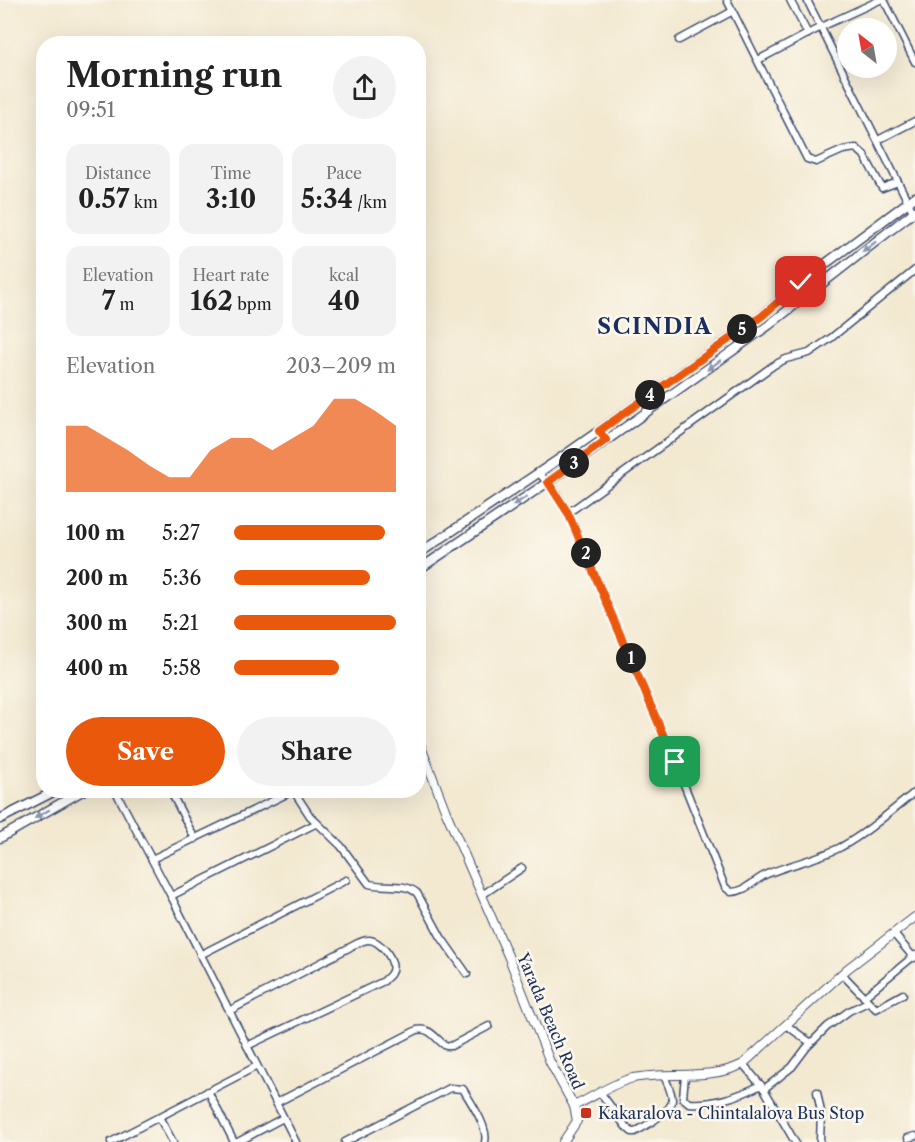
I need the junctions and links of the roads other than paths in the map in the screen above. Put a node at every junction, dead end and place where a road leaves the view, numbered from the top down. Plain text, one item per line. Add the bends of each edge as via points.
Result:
1 (727, 0) edge
2 (790, 0) edge
3 (807, 0) edge
4 (882, 0) edge
5 (733, 11) junction
6 (821, 27) junction
7 (808, 34) junction
8 (679, 40) dead end
9 (758, 60) junction
10 (915, 62) edge
11 (915, 121) edge
12 (878, 140) junction
13 (897, 182) junction
14 (912, 200) edge
15 (914, 211) edge
16 (915, 270) edge
17 (599, 431) junction
18 (606, 440) junction
19 (539, 473) junction
20 (548, 482) junction
21 (568, 513) junction
22 (426, 549) edge
23 (426, 565) edge
24 (426, 759) edge
25 (915, 792) edge
26 (41, 798) edge
27 (70, 798) edge
28 (119, 798) edge
29 (174, 798) edge
30 (279, 798) edge
31 (298, 798) edge
32 (0, 819) edge
33 (316, 823) junction
34 (0, 838) edge
35 (195, 839) junction
36 (152, 859) junction
37 (522, 868) dead end
38 (346, 880) dead end
39 (482, 895) junction
40 (171, 896) junction
41 (915, 917) edge
42 (893, 933) junction
43 (200, 956) junction
44 (914, 957) edge
45 (467, 974) dead end
46 (842, 974) junction
47 (903, 994) dead end
48 (866, 999) junction
49 (229, 1011) junction
50 (786, 1024) junction
51 (489, 1026) dead end
52 (811, 1043) junction
53 (247, 1046) junction
54 (743, 1064) junction
55 (257, 1066) junction
56 (685, 1074) junction
57 (664, 1076) junction
58 (762, 1087) junction
59 (208, 1091) junction
60 (600, 1092) junction
61 (817, 1092) dead end
62 (276, 1103) junction
63 (574, 1106) junction
64 (159, 1117) junction
65 (283, 1119) junction
66 (111, 1142) edge
67 (173, 1142) edge
68 (236, 1142) edge
69 (296, 1142) edge
70 (345, 1142) edge
71 (485, 1142) edge
72 (563, 1142) edge
73 (795, 1142) edge
74 (820, 1142) edge

1 - 5 street
2 - 7 street
3 - 6 street
4 - 6 street
4 - 10 street
5 - 8 street
5 - 9 street
6 - 7 street
6 - 12 street
7 - 9 street
9 - 13 street via 807,159 816,162 856,148 882,188
11 - 12 street
12 - 13 street
13 - 14 street
14 - 15 street
14 - 17 main road via 801,282 762,316
15 -> 18 main road via 769,325
16 - 21 street via 831,338 809,352 774,365
17 - 18 street
17 - 19 main road
18 - 20 main road
19 - 20 street
19 - 22 main road
20 - 21 street
20 -> 23 main road
21 - 25 street via 731,892 739,892 763,876 840,847
24 - 39 street, Yarada Beach Road
26 - 32 main road
27 -> 34 main road
28 - 36 street
29 - 35 street
30 - 35 street
31 - 33 street
33 - 40 street
33 - 45 street via 341,846 369,884 403,887 417,893
35 - 36 street
36 - 40 street
37 - 39 street
38 - 43 street
39 - 63 street, Yarada Beach Road via 550,1062
40 - 43 street
41 - 42 street, Yarada Beach Road
42 - 44 street
42 - 46 street, Yarada Beach Road
43 - 49 street
44 - 48 street
46 - 48 street
46 - 50 street, Yarada Beach Road
47 - 48 street via 876,1008
48 - 52 street
49 - 53 street
49 - 53 street via 369,939 389,956 392,973 384,981
50 - 52 street
50 - 54 street, Yarada Beach Road
51 - 62 street via 446,1047 431,1032 417,1030
52 - 58 street via 792,1067
53 - 55 street
54 - 56 street, Yarada Beach Road via 723,1071
54 - 58 street
55 - 59 street
55 - 62 street
56 - 57 street, Yarada Beach Road
56 - 58 street via 683,1098 689,1103 719,1100
57 - 60 street, Yarada Beach Road via 630,1079
57 - 60 street via 672,1104 635,1132 626,1127
58 - 73 street
59 - 64 street
59 - 68 street
60 - 63 street, Yarada Beach Road
61 - 74 street
62 - 65 street
63 - 72 street via 578,1121
64 - 66 street
64 - 67 street
65 - 68 street
65 - 69 street
70 - 71 street via 456,1087 463,1089 475,1110 486,1131

